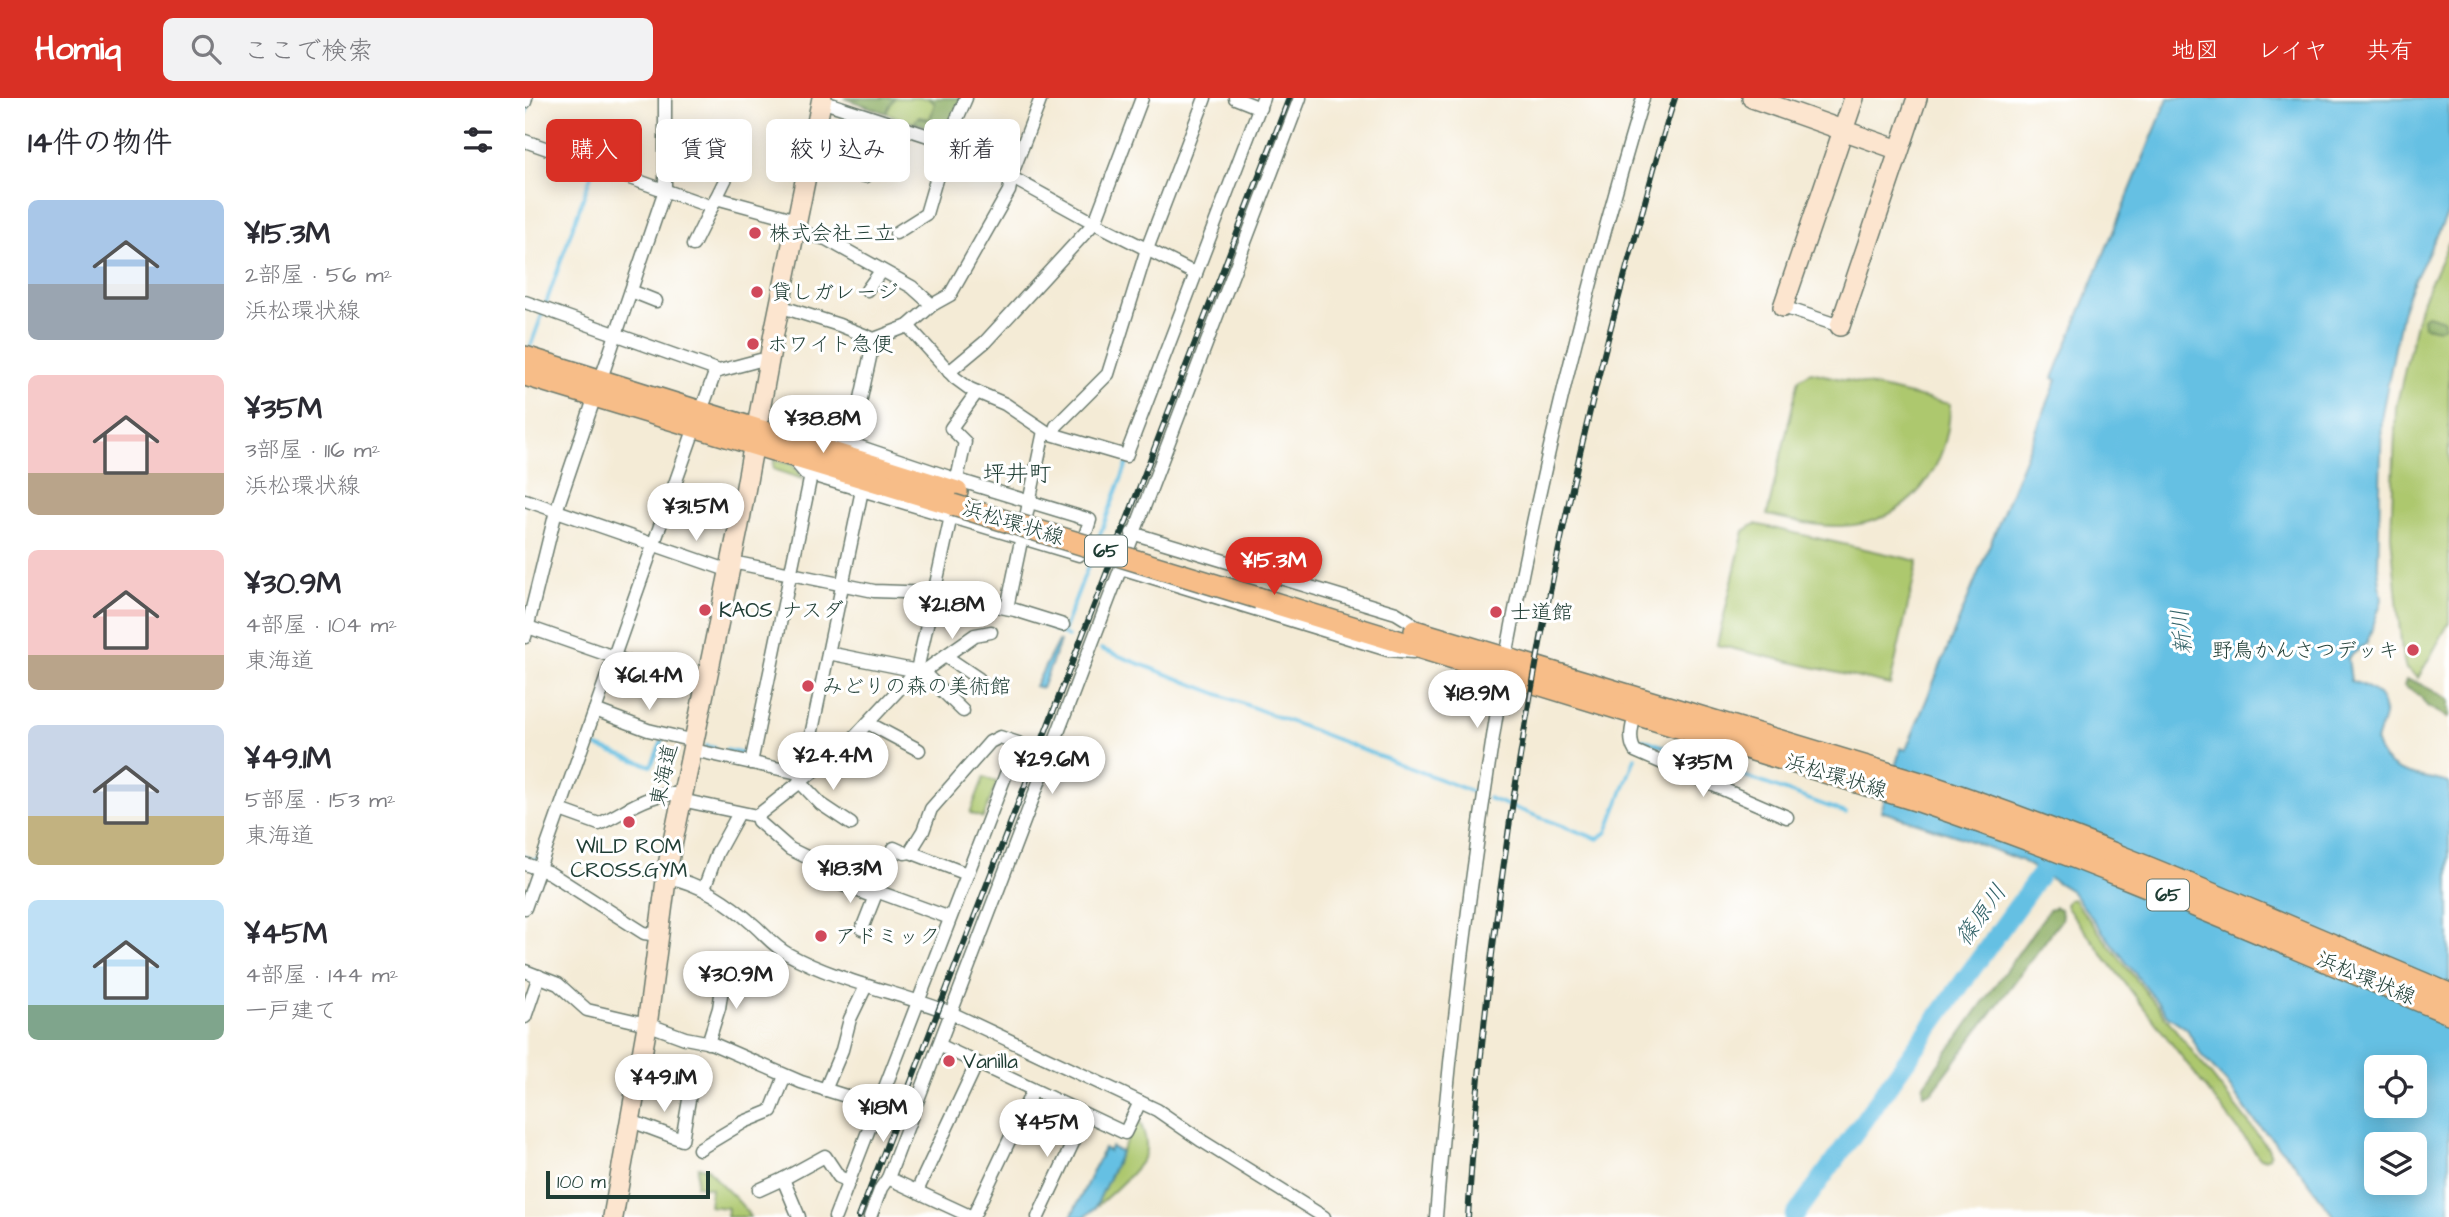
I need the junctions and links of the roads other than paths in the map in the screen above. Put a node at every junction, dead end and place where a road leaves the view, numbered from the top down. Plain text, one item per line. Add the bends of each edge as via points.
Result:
1 (665, 98) edge
2 (966, 98) edge
3 (1041, 98) edge
4 (1142, 98) edge
5 (1205, 98) edge
6 (1235, 98) edge
7 (1300, 98) edge
8 (1643, 98) edge
9 (1752, 98) edge
10 (1854, 98) edge
11 (1917, 98) edge
12 (821, 99) edge
13 (1262, 103) edge
14 (817, 119) edge
15 (879, 119) edge
16 (957, 119) edge
17 (1843, 131) junction
18 (525, 141) edge
19 (1899, 150) junction
20 (1020, 154) edge
21 (724, 182) edge
22 (804, 182) edge
23 (935, 182) edge
24 (1010, 182) edge
25 (1019, 182) edge
26 (664, 190) junction
27 (714, 203) junction
28 (1095, 222) junction
29 (796, 225) junction
30 (896, 233) dead end
31 (693, 245) dead end
32 (1147, 249) junction
33 (881, 271) junction
34 (1196, 274) junction
35 (867, 290) dead end
36 (631, 291) junction
37 (656, 301) dead end
38 (525, 302) edge
39 (932, 305) junction
40 (779, 306) junction
41 (1783, 307) joint
42 (908, 326) junction
43 (1840, 326) joint
44 (616, 335) junction
45 (874, 339) junction
46 (525, 356) edge
47 (769, 362) junction
48 (716, 370) junction
49 (949, 372) junction
50 (525, 375) edge
51 (599, 388) junction
52 (977, 392) junction
53 (698, 419) junction
54 (1049, 433) junction
55 (755, 437) junction
56 (851, 444) junction
57 (795, 449) junction
58 (811, 475) junction
59 (862, 490) junction
60 (955, 498) junction
61 (525, 500) edge
62 (1029, 501) junction
63 (556, 511) junction
64 (1132, 533) junction
65 (1021, 538) junction
66 (653, 545) junction
67 (731, 566) junction
68 (1121, 568) junction
69 (790, 574) junction
70 (842, 584) junction
71 (933, 593) junction
72 (1007, 608) junction
73 (1063, 625) dead end
74 (526, 630) edge
75 (991, 632) dead end
76 (1423, 641) junction
77 (828, 653) junction
78 (945, 656) junction
79 (613, 658) junction
80 (1505, 666) junction
81 (920, 671) junction
82 (979, 679) dead end
83 (706, 689) junction
84 (1627, 706) junction
85 (595, 710) junction
86 (963, 711) dead end
87 (868, 723) junction
88 (693, 746) junction
89 (919, 750) dead end
90 (751, 762) junction
91 (802, 777) junction
92 (1878, 780) junction
93 (682, 798) junction
94 (560, 810) junction
95 (739, 813) junction
96 (757, 816) junction
97 (1787, 817) dead end
98 (851, 824) dead end
99 (910, 852) junction
100 (525, 864) edge
101 (825, 866) dead end
102 (539, 869) junction
103 (967, 874) junction
104 (666, 877) junction
105 (838, 883) dead end
106 (704, 889) junction
107 (875, 894) junction
108 (525, 908) edge
109 (950, 918) junction
110 (862, 929) dead end
111 (658, 934) junction
112 (725, 970) dead end
113 (525, 971) edge
114 (539, 976) junction
115 (866, 986) junction
116 (2449, 994) edge
117 (919, 1000) junction
118 (951, 1013) junction
119 (2449, 1013) edge
120 (525, 1017) edge
121 (647, 1024) junction
122 (708, 1043) junction
123 (939, 1045) junction
124 (977, 1063) junction
125 (785, 1076) junction
126 (825, 1090) junction
127 (1033, 1090) junction
128 (690, 1094) dead end
129 (1140, 1101) junction
130 (879, 1103) junction
131 (1086, 1115) junction
132 (631, 1121) junction
133 (699, 1149) dead end
134 (888, 1178) junction
135 (783, 1179) junction
136 (849, 1181) junction
137 (759, 1190) dead end
138 (917, 1191) junction
139 (613, 1217) edge
140 (799, 1217) edge
141 (835, 1217) edge
142 (870, 1217) edge
143 (972, 1217) edge
144 (1038, 1217) edge
145 (1324, 1217) edge
146 (1436, 1217) edge

1 - 26 street
2 - 16 street
3 - 20 street
4 - 28 street
5 - 32 street
6 - 13 street
7 - 64 street
8 - 80 street via 1557,417
9 - 17 main road
10 - 17 main road
11 - 19 main road
12 - 14 main road, 東海道
12 - 15 street
13 - 34 street
17 - 19 main road
17 - 41 main road
18 - 26 street
19 - 43 main road
21 - 27 street
22 - 29 main road, 東海道
23 - 30 street via 926,214
24 - 39 street via 950,295
25 - 28 street
26 - 27 street
26 - 36 street
27 - 29 street
27 - 31 street
28 - 32 street
28 - 49 street via 985,342
29 - 33 street
29 - 40 main road, 東海道
32 - 34 street
32 - 54 street via 1108,374
33 - 35 street
33 - 39 street via 912,286
34 - 54 street via 1126,456
36 - 37 street
36 - 44 street
38 - 44 street
39 - 42 street
40 - 45 street
40 - 47 main road, 東海道
41 - 43 street
42 - 45 street
42 - 49 street
44 - 48 street
44 - 51 street
45 - 56 street
46 - 51 main road, 浜松環状線 / 65
47 - 48 street
47 - 55 main road, 東海道
48 - 53 street
49 - 52 street
50 - 51 main road, 浜松環状線 / 65
51 - 53 main road, 浜松環状線 / 65
51 - 63 street
52 - 54 street via 1006,404
52 - 60 street via 951,428 965,442
53 - 55 main road, 浜松環状線 / 65
53 - 66 street
54 - 62 street
55 - 57 main road, 浜松環状線 / 65
55 - 67 main road, 東海道
56 - 57 street via 831,437
56 - 60 street
57 - 58 street via 805,473
57 - 60 main road, 浜松環状線 / 65
58 - 59 street
58 - 69 street
59 - 60 street
59 - 70 street
60 - 62 street
60 - 65 street
60 - 71 street
60 - 76 main road, 浜松環状線 / 65
61 - 63 street
62 - 65 street
62 - 65 street via 1090,520 1079,555
63 - 66 street
63 - 74 street
64 - 68 street
64 - 76 street via 1396,613 1409,621
65 - 72 street
66 - 67 street
66 - 79 street
67 - 69 street
67 - 83 main road, 東海道
68 - 76 street via 1388,650 1412,652
68 - 118 street
69 - 70 street
69 - 90 street
70 - 71 street via 881,592
70 - 77 street
71 - 72 street
71 - 81 street
72 - 73 street
74 - 79 street
75 - 78 street via 975,635
76 - 80 main road, 浜松環状線 / 65
77 - 81 street
77 - 91 street
78 - 81 street
78 - 82 street
79 - 83 street
79 - 85 street
80 - 84 main road, 浜松環状線 / 65
80 - 146 street via 1456,996
81 - 86 street
81 - 87 street via 894,692
83 - 88 main road, 東海道
84 - 92 main road, 浜松環状線 / 65
84 - 97 street via 1635,751
85 - 88 street
85 - 94 street
87 - 89 street
87 - 91 street via 847,745
88 - 90 street
88 - 93 main road, 東海道
90 - 91 street
91 - 96 street
91 - 98 street via 821,804
92 - 116 main road, 浜松環状線 / 65 via 1980,803 2085,842
92 - 119 main road, 浜松環状線 / 65
93 - 94 street via 673,793 643,801 599,824
93 - 95 street
93 - 104 main road, 東海道
94 - 102 street
95 - 96 street
95 - 106 street
96 - 101 street via 790,849
99 - 103 street
99 - 103 street via 931,809 990,742 1000,737 1018,743
99 - 107 street via 894,848
100 - 102 street
102 - 108 street
102 - 111 street via 644,933
103 - 109 street
104 - 106 street
104 - 111 main road, 東海道
105 - 107 street
106 - 115 street via 787,953
107 - 109 street
107 - 110 street
109 - 117 street
111 - 121 main road, 東海道
112 - 122 street
113 - 114 street
114 - 120 street
114 - 121 street via 558,984 587,1010
115 - 117 street
115 - 126 street
117 - 118 street
117 - 130 street
118 - 123 street
118 - 129 street
121 - 122 street
121 - 132 main road, 東海道
122 - 125 street
123 - 124 street
123 - 134 street
124 - 127 street
124 - 138 street
125 - 126 street
125 - 133 street via 771,1111
126 - 130 street
127 - 131 street
127 - 143 street
128 - 132 street via 682,1140
129 - 131 street via 1125,1133
129 - 145 street
130 - 136 street
131 - 144 street
132 - 139 main road, 東海道
134 - 138 street
134 - 142 street
135 - 136 street via 825,1156 839,1177
135 - 137 street
135 - 140 street
136 - 141 street
138 - 143 street

